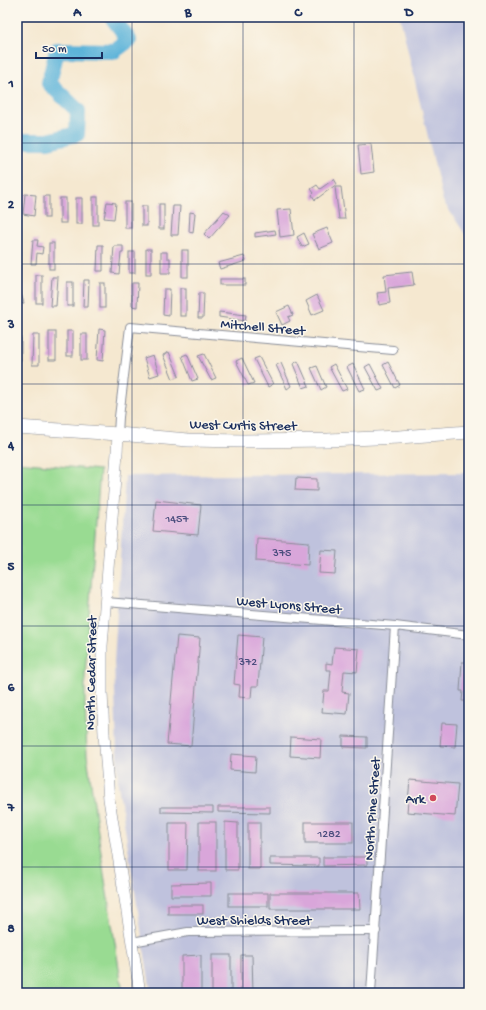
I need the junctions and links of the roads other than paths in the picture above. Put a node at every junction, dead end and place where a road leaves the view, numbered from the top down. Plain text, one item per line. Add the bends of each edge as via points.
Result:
1 (130, 327) joint
2 (393, 350) dead end
3 (17, 427) edge
4 (469, 432) edge
5 (118, 434) junction
6 (106, 602) junction
7 (395, 626) junction
8 (469, 634) edge
9 (376, 931) junction
10 (132, 942) junction
11 (140, 993) edge
12 (371, 993) edge

1 - 2 street, Mitchell Street
1 - 5 street, North Cedar Street
3 - 5 main road, West Curtis Street
4 - 5 main road, West Curtis Street via 328,440 188,440
5 - 6 street, North Cedar Street
6 - 7 street, West Lyons Street
6 - 10 street, North Cedar Street via 102,646 104,734 109,799
7 - 8 street, West Lyons Street
7 - 9 street, North Pine Street
9 - 10 street, West Shields Street via 188,932
9 - 12 street, North Pine Street
10 - 11 street, North Cedar Street

